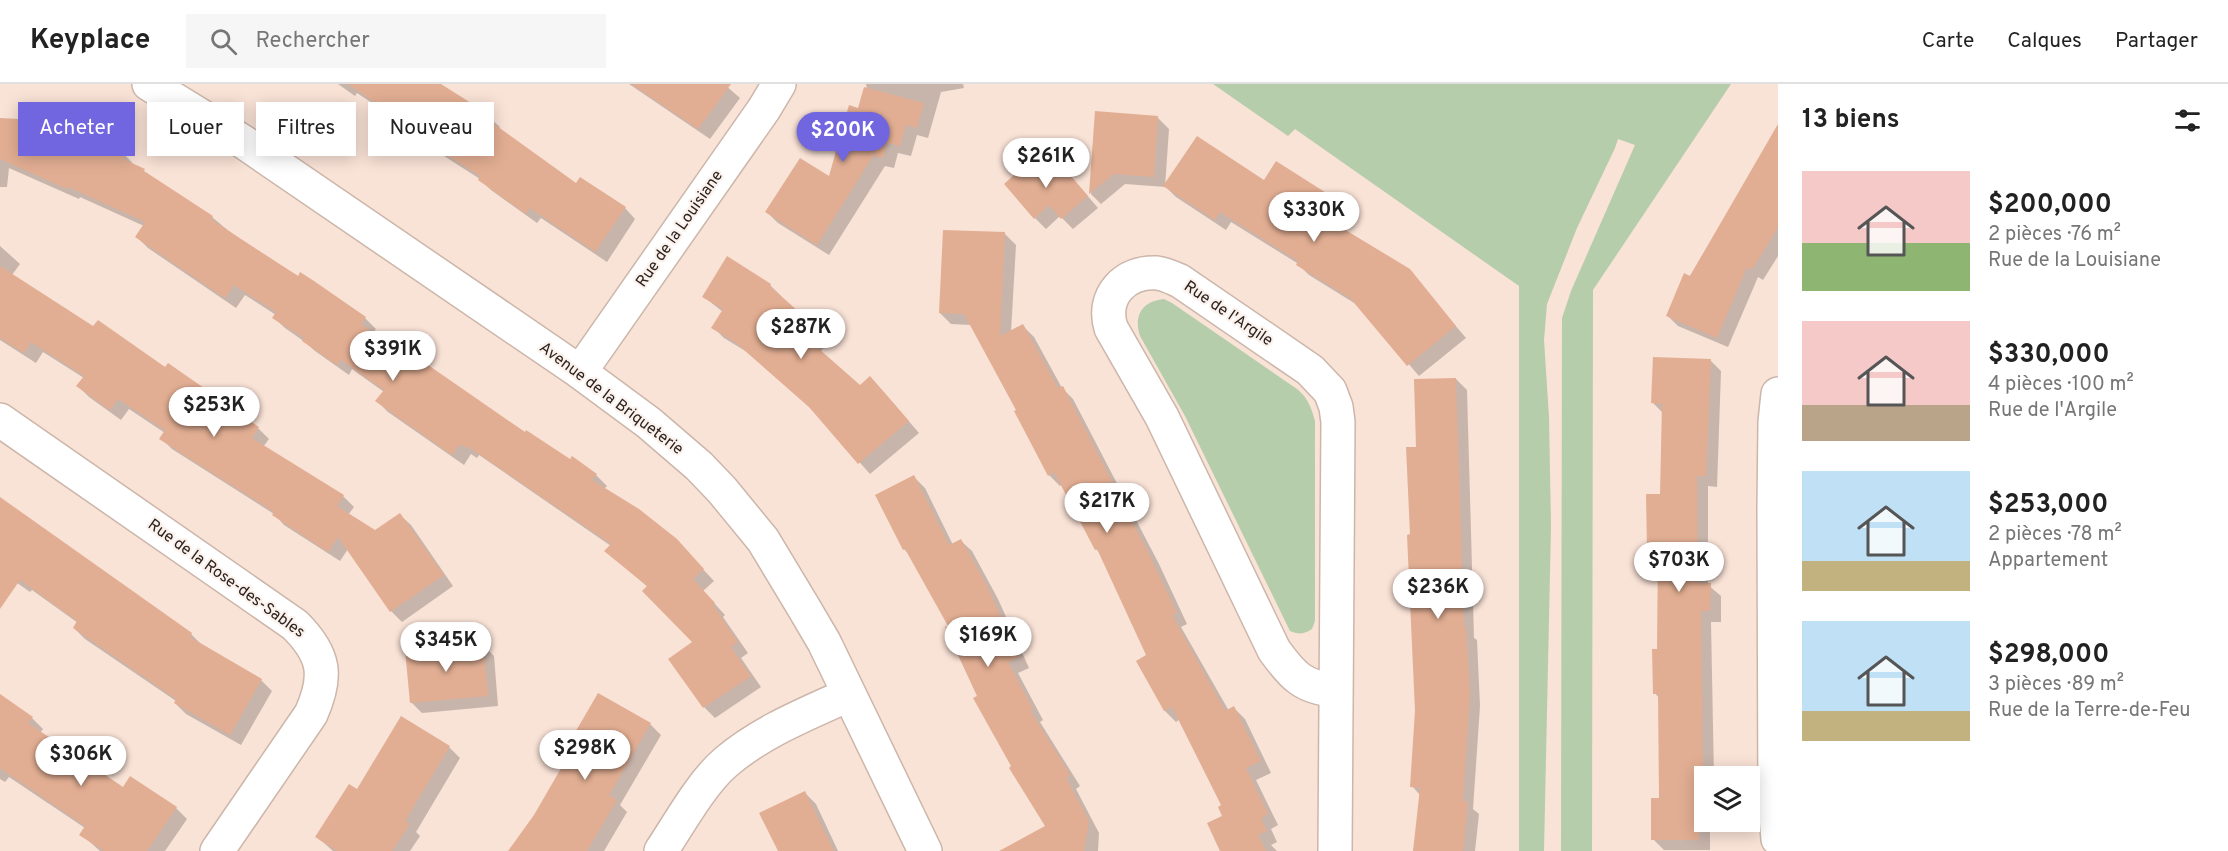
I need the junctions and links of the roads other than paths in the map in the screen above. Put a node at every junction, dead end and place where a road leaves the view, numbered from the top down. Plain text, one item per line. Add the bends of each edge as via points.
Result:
1 (149, 84) edge
2 (779, 84) edge
3 (580, 372) junction
4 (1778, 394) edge
5 (0, 420) edge
6 (1776, 508) edge
7 (1335, 690) junction
8 (848, 695) junction
9 (1778, 839) edge
10 (218, 851) edge
11 (661, 851) edge
12 (925, 851) edge
13 (1335, 851) edge

1 - 3 street, Avenue de la Briqueterie via 242,141
2 - 3 street, Rue de la Louisiane
3 - 8 street, Avenue de la Briqueterie via 674,444 742,513 763,540 824,642
4 - 6 street
5 - 10 street, Rue de la Rose-des-Sables via 295,625 319,656 323,675 320,695
6 - 9 street
7 - 7 street, Rue de l'Argile via 1338,422 1330,391 1310,370 1180,281 1158,273 1131,277 1112,296 1107,317 1111,328 1162,417 1274,650 1299,679 1311,686
7 - 13 street, Rue de l'Argile
8 - 11 street via 787,723 726,762
8 - 12 street, Avenue de la Briqueterie

